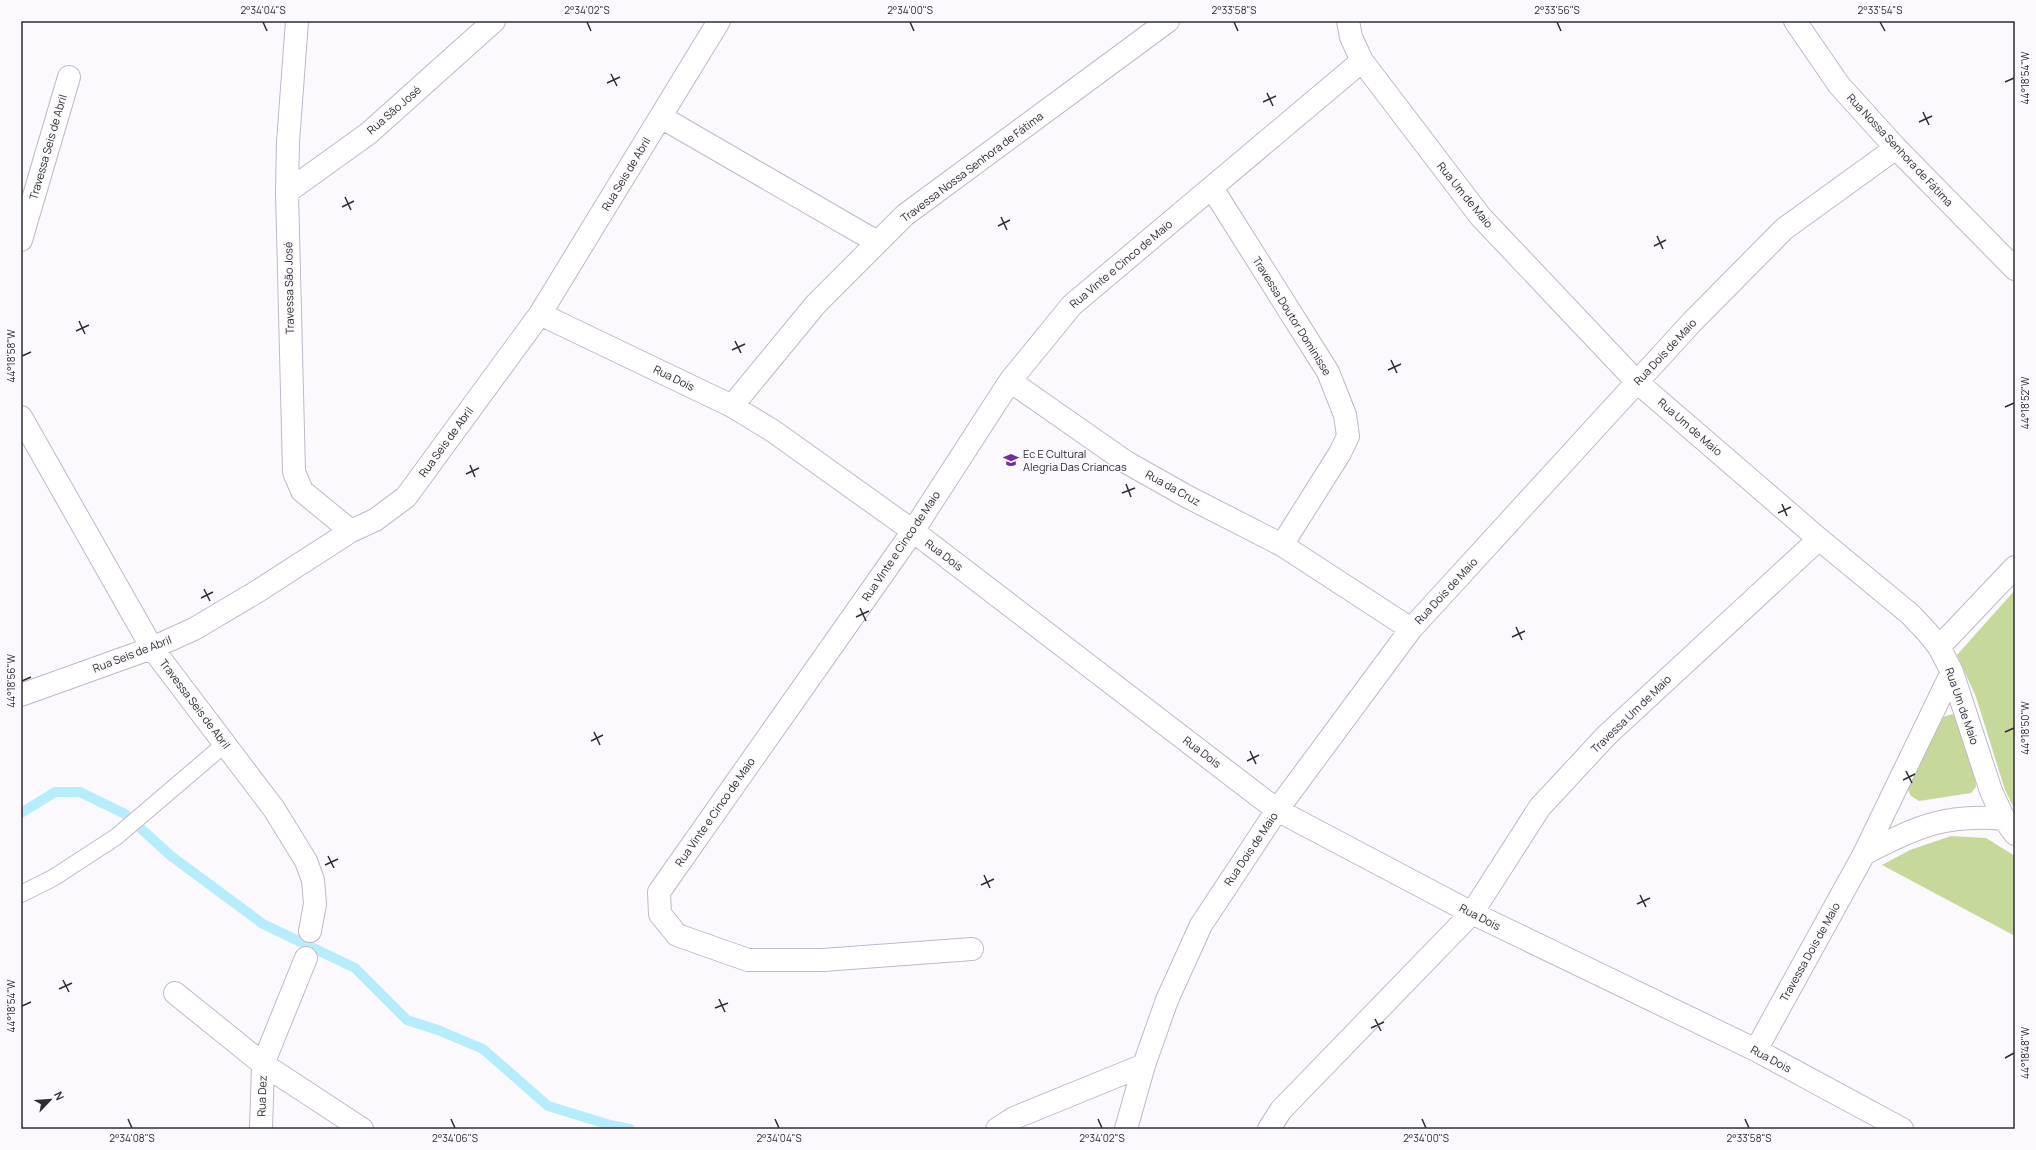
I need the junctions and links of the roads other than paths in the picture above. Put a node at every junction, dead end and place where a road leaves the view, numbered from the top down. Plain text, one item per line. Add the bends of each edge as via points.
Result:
1 (297, 21) edge
2 (494, 21) edge
3 (719, 21) edge
4 (1168, 21) edge
5 (1348, 21) edge
6 (1795, 21) edge
7 (1362, 61) junction
8 (69, 77) dead end
9 (661, 117) junction
10 (1896, 148) junction
11 (1212, 188) junction
12 (287, 192) junction
13 (21, 240) edge
14 (877, 242) junction
15 (2015, 269) edge
16 (540, 314) junction
17 (1010, 380) junction
18 (1637, 382) junction
19 (732, 406) junction
20 (21, 417) edge
21 (351, 531) junction
22 (912, 531) junction
23 (1819, 539) junction
24 (1282, 545) junction
25 (2015, 567) edge
26 (1411, 629) junction
27 (1939, 647) junction
28 (152, 648) junction
29 (1952, 672) junction
30 (21, 695) edge
31 (225, 744) junction
32 (1277, 810) junction
33 (2009, 827) edge
34 (1864, 854) junction
35 (21, 894) edge
36 (1472, 913) junction
37 (310, 931) dead end
38 (972, 949) dead end
39 (306, 958) dead end
40 (175, 993) dead end
41 (1756, 1050) junction
42 (263, 1064) junction
43 (1144, 1065) junction
44 (260, 1129) edge
45 (362, 1129) edge
46 (997, 1129) edge
47 (1126, 1129) edge
48 (1269, 1129) edge
49 (1902, 1129) edge

1 - 12 street, Travessa São José
2 - 12 street, Rua São José via 369,133
3 - 9 street, Rua Seis de Abril
4 - 14 street, Travessa Nossa Senhora de Fátima via 905,215
5 - 7 street, Rua Um de Maio via 1351,37
6 - 10 street, Rua Nossa Senhora de Fátima via 1840,85
7 - 11 street, Rua Vinte e Cinco de Maio
7 - 18 street, Rua Um de Maio via 1480,216
8 - 13 street, Travessa Seis de Abril
9 - 14 street
9 - 16 street, Rua Seis de Abril
10 - 15 street, Rua Nossa Senhora de Fátima
10 - 18 street, Rua Dois de Maio via 1784,229
11 - 17 street, Rua Vinte e Cinco de Maio via 1072,305
11 - 24 street, Travessa Doutor Dominisse via 1328,372 1345,415 1348,436 1340,453
12 - 21 street, Travessa São José via 294,472 302,491
14 - 19 street, Travessa Nossa Senhora de Fátima via 816,304
16 - 19 street, Rua Dois
16 - 21 street, Rua Seis de Abril via 406,497 375,520
17 - 22 street, Rua Vinte e Cinco de Maio
17 - 24 street, Rua da Cruz via 1126,462
18 - 23 street, Rua Um de Maio
18 - 26 street, Rua Dois de Maio
19 - 22 street, Rua Dois via 773,431
20 - 28 street, Travessa Seis de Abril
21 - 28 street, Rua Seis de Abril via 194,629
22 - 32 street, Rua Dois
22 - 38 street, Rua Vinte e Cinco de Maio via 659,892 660,914 677,935 748,960 823,960
23 - 27 street, Rua Um de Maio via 1910,614
23 - 36 street, Travessa Um de Maio via 1607,735 1545,801
24 - 26 street
25 - 27 street
26 - 32 street, Rua Dois de Maio
27 - 29 street, Rua Um de Maio
28 - 30 street, Rua Seis de Abril
28 - 31 street, Travessa Seis de Abril
29 - 33 street, Rua Um de Maio via 1979,758
29 - 34 street, Travessa Dois de Maio
31 - 35 lane via 116,837 53,878
31 - 37 street, Travessa Seis de Abril via 274,809 306,861 314,886 315,904
32 - 36 street, Rua Dois
32 - 43 street, Rua Dois de Maio via 1201,925 1167,1000
33 - 34 street via 1980,816 1933,823 1905,833
34 - 41 street, Travessa Dois de Maio
36 - 41 street, Rua Dois
36 - 48 street, Travessa Um de Maio via 1281,1110
39 - 42 street
40 - 42 street
41 - 49 street, Rua Dois
42 - 44 street, Rua Dez
42 - 45 street
43 - 46 street via 1014,1118
43 - 47 street, Rua Dois de Maio

